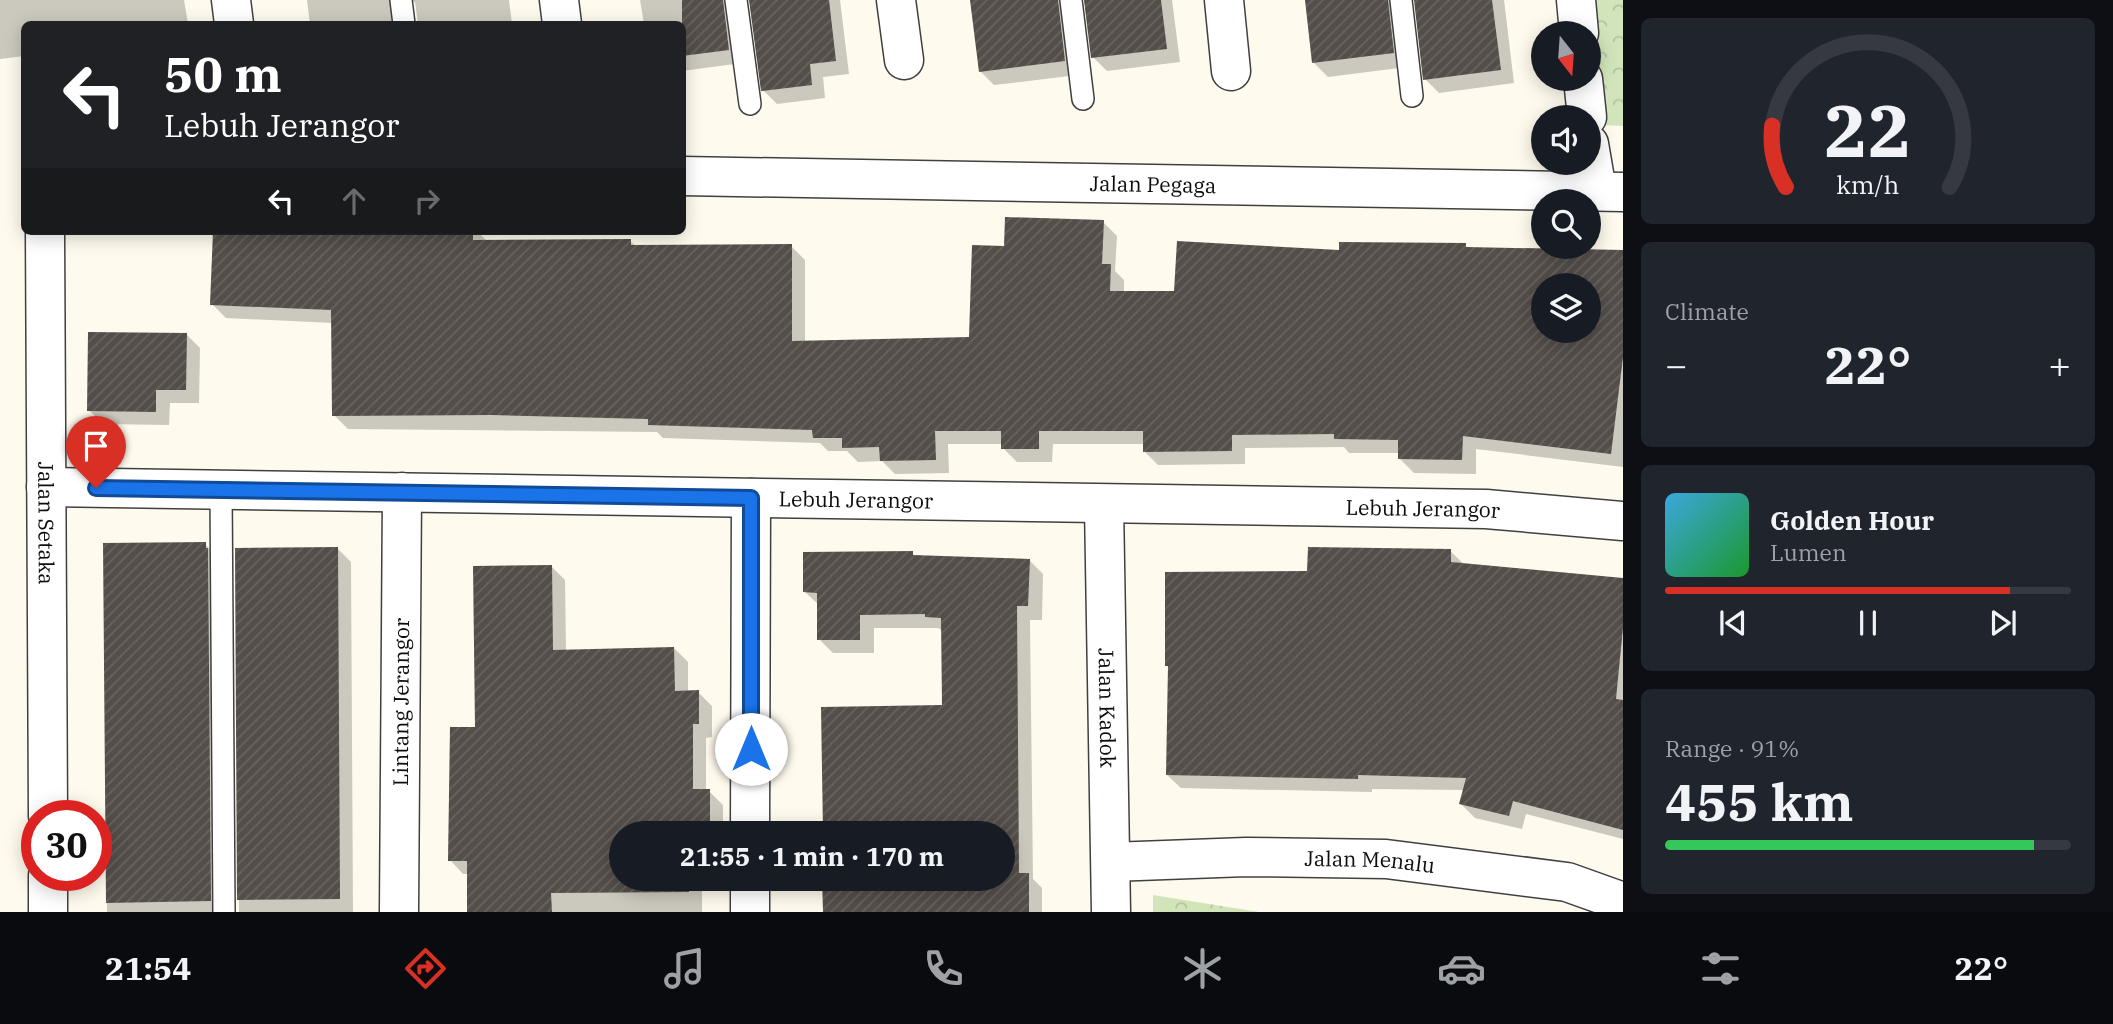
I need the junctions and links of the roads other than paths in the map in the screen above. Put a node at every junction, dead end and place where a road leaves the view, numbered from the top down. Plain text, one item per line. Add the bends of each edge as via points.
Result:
1 (231, 0) edge
2 (401, 0) edge
3 (559, 0) edge
4 (736, 0) edge
5 (896, 0) edge
6 (1071, 0) edge
7 (1224, 0) edge
8 (1401, 0) edge
9 (1576, 0) edge
10 (234, 21) edge
11 (404, 21) edge
12 (562, 21) edge
13 (1578, 21) edge
14 (904, 60) dead end
15 (1231, 71) dead end
16 (1412, 96) dead end
17 (1083, 99) dead end
18 (750, 104) dead end
19 (1601, 174) edge
20 (686, 176) edge
21 (1610, 192) edge
22 (45, 235) edge
23 (46, 486) junction
24 (221, 490) junction
25 (402, 492) junction
26 (751, 498) junction
27 (1104, 505) junction
28 (1623, 521) edge
29 (48, 800) edge
30 (750, 821) edge
31 (1111, 862) junction
32 (48, 891) edge
33 (750, 891) edge
34 (1623, 902) edge
35 (48, 912) edge
36 (224, 912) edge
37 (399, 912) edge
38 (750, 912) edge
39 (1111, 912) edge

1 - 10 street
2 - 11 lane
3 - 12 street
4 - 18 lane
5 - 14 street
6 - 17 lane
7 - 15 street
8 - 16 lane
9 - 13 street
19 - 21 street
20 - 21 street, Jalan Pegaga
22 - 23 street, Jalan Setaka
23 - 24 street, Lebuh Jerangor
23 - 29 street, Jalan Setaka
24 - 25 street, Lebuh Jerangor
24 - 36 lane
25 - 26 street, Lebuh Jerangor
25 - 37 street, Lintang Jerangor
26 - 27 street, Lebuh Jerangor
26 - 30 street
27 - 28 street, Lebuh Jerangor via 1486,509
27 - 31 street, Jalan Kadok
31 - 34 street, Jalan Menalu via 1246,857 1386,859 1567,882
31 - 39 street, Jalan Kadok
32 - 35 street
33 - 38 street

